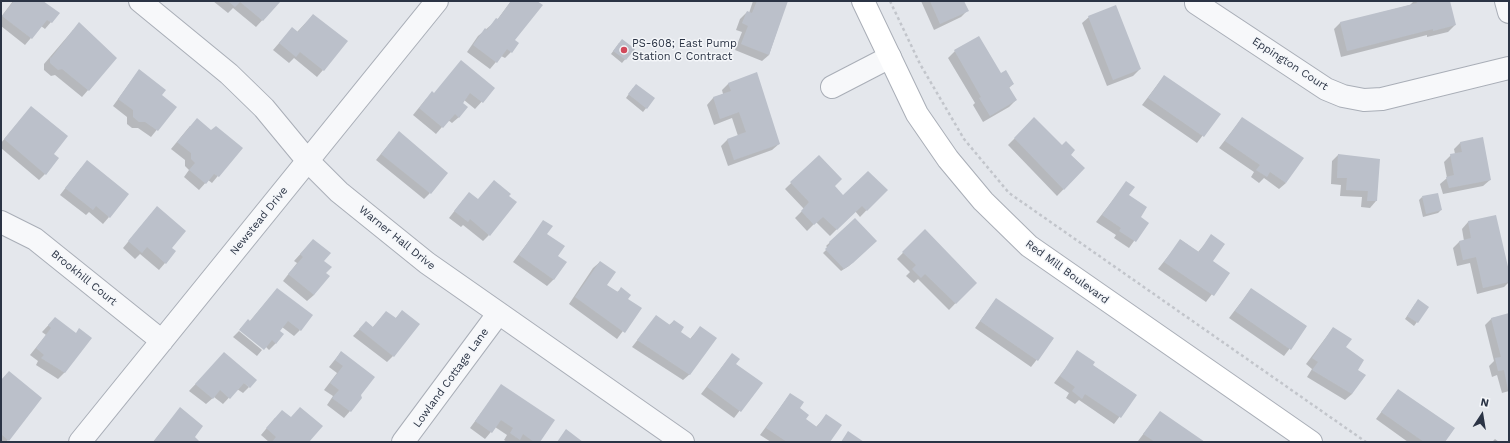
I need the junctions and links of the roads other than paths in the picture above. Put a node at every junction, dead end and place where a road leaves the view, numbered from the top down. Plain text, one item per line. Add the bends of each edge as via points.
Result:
1 (140, 1) edge
2 (437, 1) edge
3 (862, 1) edge
4 (1506, 1) edge
5 (1196, 3) dead end
6 (1509, 12) edge
7 (890, 58) junction
8 (1509, 68) edge
9 (832, 87) dead end
10 (307, 160) junction
11 (1, 222) edge
12 (498, 314) junction
13 (162, 341) junction
14 (80, 442) edge
15 (403, 442) edge
16 (682, 442) edge
17 (1311, 442) edge

1 - 10 street, Warner Hall Drive via 229,74 264,108
2 - 10 street, Newstead Drive
3 - 7 street, Red Mill Boulevard
4 - 6 street
5 - 8 street, Eppington Court via 1326,89 1343,96 1364,100 1382,99
7 - 9 street
7 - 17 street, Red Mill Boulevard via 918,114 948,159 983,201 1029,246
10 - 12 street, Warner Hall Drive via 339,192 409,249
10 - 13 street, Newstead Drive
11 - 13 street, Brookhill Court via 35,239
12 - 15 street, Lowland Cottage Lane
12 - 16 street, Warner Hall Drive
13 - 14 street, Newstead Drive

